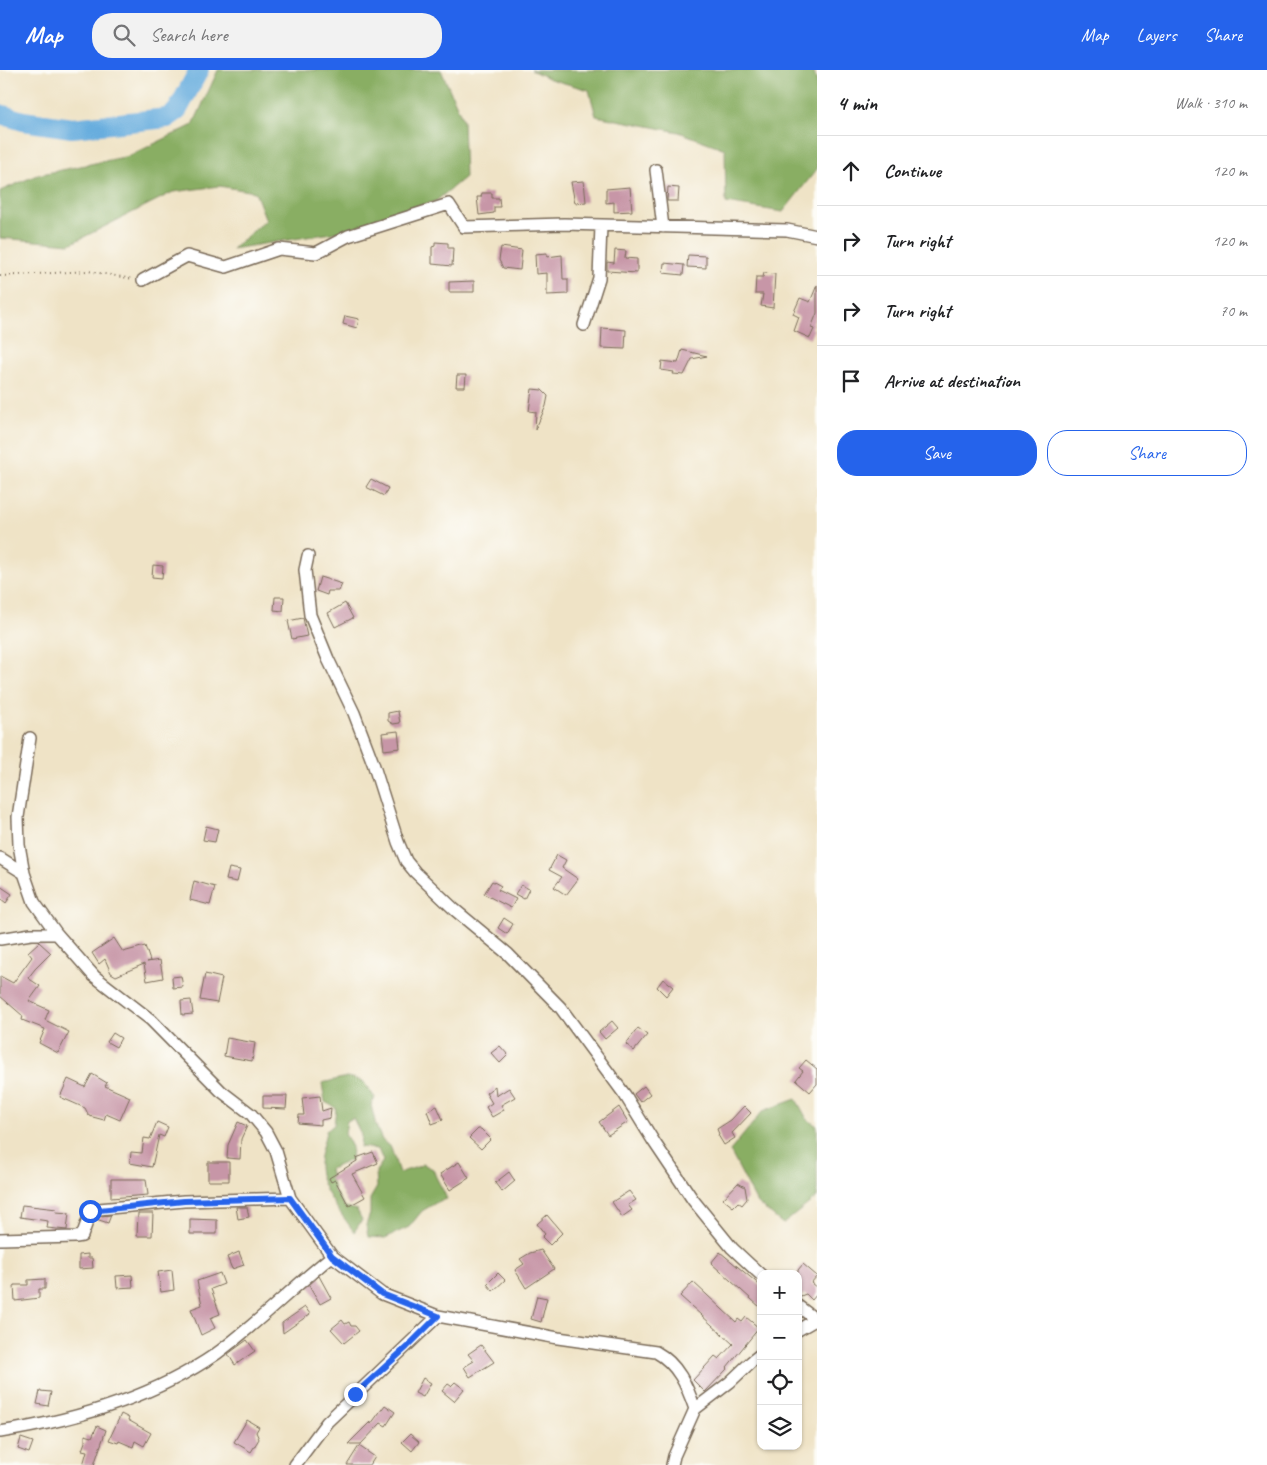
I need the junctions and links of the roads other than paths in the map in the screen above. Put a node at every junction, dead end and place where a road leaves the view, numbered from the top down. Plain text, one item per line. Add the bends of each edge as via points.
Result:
1 (656, 170) dead end
2 (601, 226) junction
3 (664, 227) junction
4 (817, 236) edge
5 (143, 280) road end
6 (584, 325) dead end
7 (308, 556) dead end
8 (30, 738) dead end
9 (0, 858) edge
10 (24, 872) junction
11 (57, 934) junction
12 (0, 939) edge
13 (290, 1198) junction
14 (0, 1239) edge
15 (332, 1256) junction
16 (757, 1271) edge
17 (802, 1309) edge
18 (438, 1316) junction
19 (816, 1319) edge
20 (802, 1328) edge
21 (757, 1357) edge
22 (694, 1409) junction
23 (0, 1432) edge
24 (295, 1465) edge
25 (672, 1465) edge

1 - 3 street
2 - 3 street
2 - 5 street via 464,227 448,204 348,236 316,253 279,249 226,267 187,256
2 - 6 street via 598,278
3 - 4 street via 787,230
7 - 16 street via 305,570 310,615 354,713 406,861 455,910 508,954 560,1007 625,1095 693,1200 732,1248
8 - 10 street via 18,817
9 - 10 street
10 - 11 street via 34,902
11 - 12 street
11 - 13 street via 94,976 151,1020 209,1079 252,1114 276,1151
13 - 14 street via 184,1201 99,1209 90,1211 82,1236 76,1238
13 - 15 street
15 - 18 street via 382,1294
15 - 23 street via 216,1354 170,1382 128,1401 38,1426
17 - 19 street
18 - 22 street via 656,1352 676,1369
18 - 24 street via 327,1422
19 - 20 street
21 - 22 street
22 - 25 street

